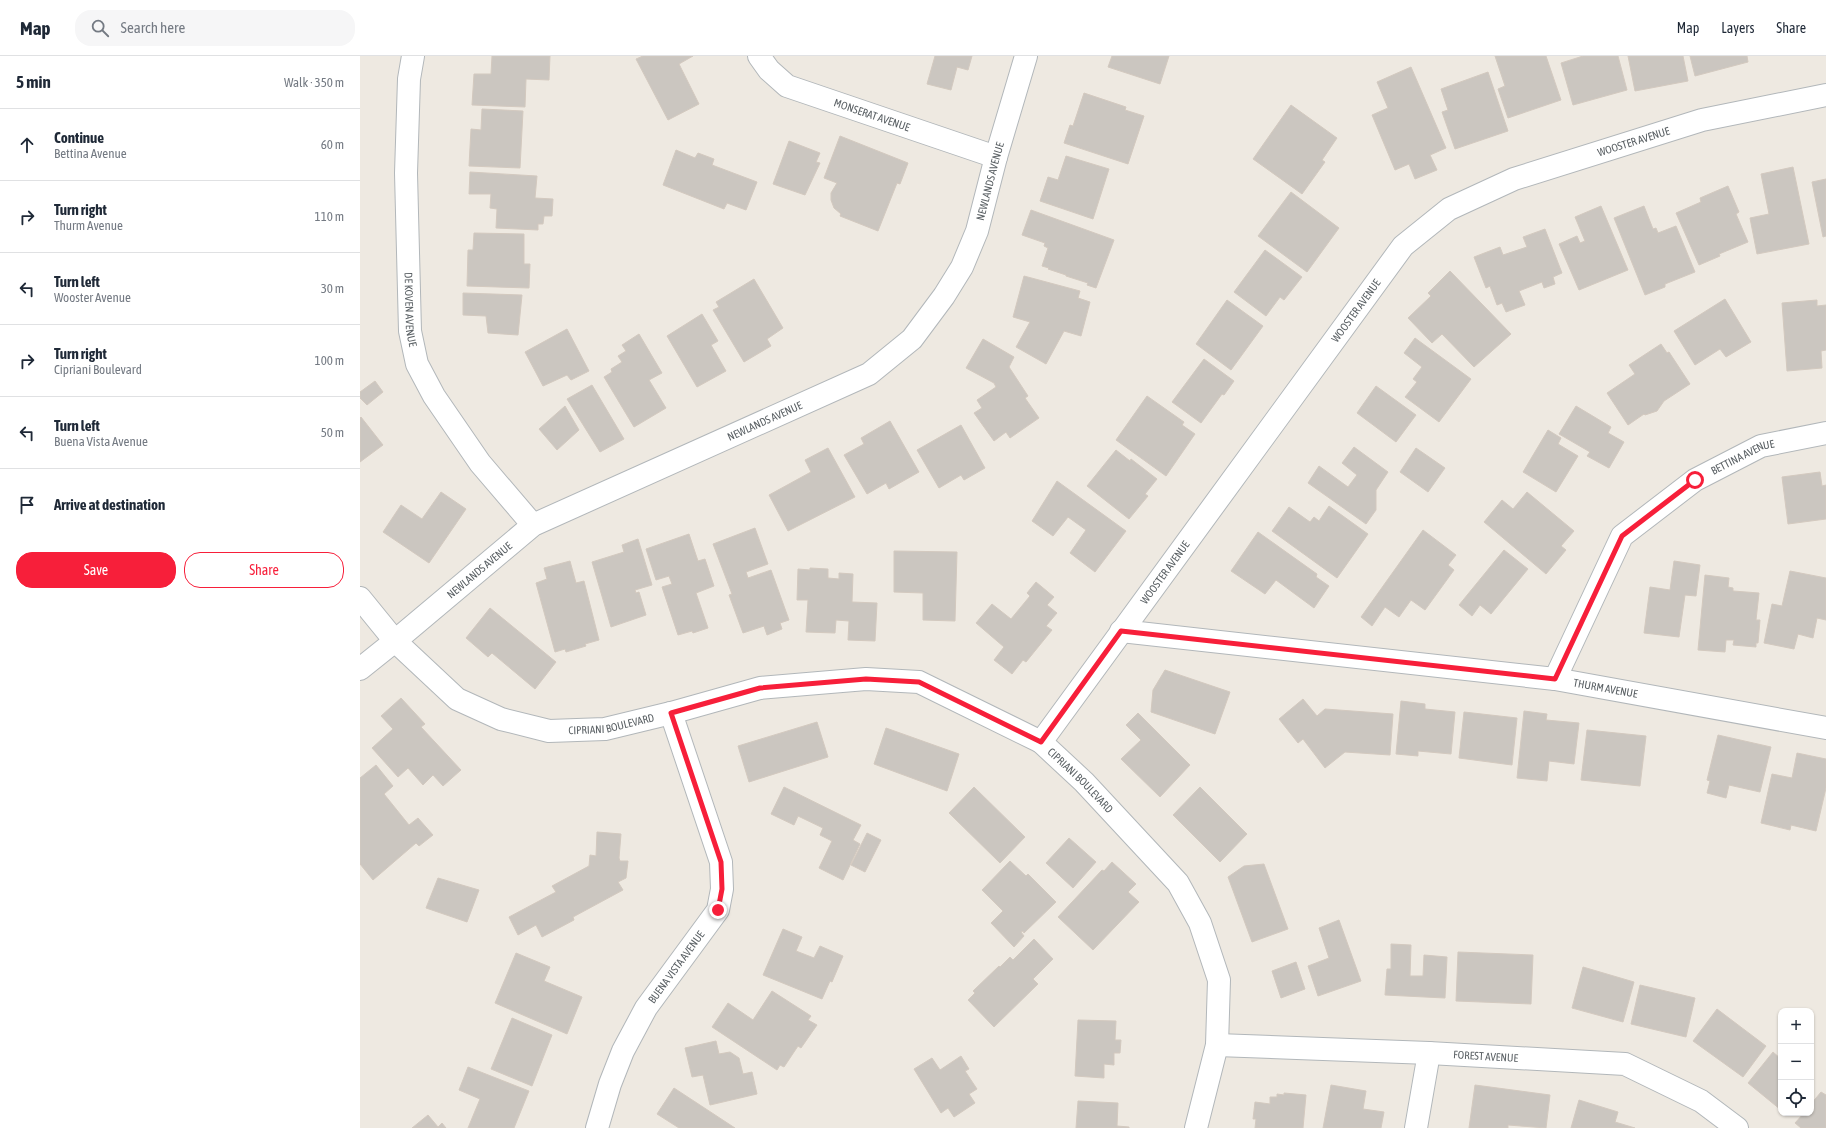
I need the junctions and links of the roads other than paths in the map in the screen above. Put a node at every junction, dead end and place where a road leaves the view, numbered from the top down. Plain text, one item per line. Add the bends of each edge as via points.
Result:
1 (413, 56) edge
2 (759, 56) edge
3 (1026, 56) edge
4 (1826, 95) edge
5 (996, 156) junction
6 (1826, 433) edge
7 (533, 525) junction
8 (360, 598) edge
9 (1121, 631) junction
10 (395, 641) junction
11 (360, 669) edge
12 (1555, 679) junction
13 (671, 713) junction
14 (1826, 728) edge
15 (1041, 742) junction
16 (1217, 1045) junction
17 (1429, 1053) junction
18 (597, 1128) edge
19 (1196, 1128) edge
20 (1416, 1128) edge
21 (1737, 1128) edge

1 - 7 street, DE KOVEN AVENUE via 409,79 407,181 410,331 417,364 434,396 480,463
2 - 5 street, MONSERAT AVENUE via 769,70 787,86
3 - 5 street, NEWLANDS AVENUE
4 - 9 street, WOOSTER AVENUE via 1702,120 1514,179 1450,209 1403,246
5 - 7 street, NEWLANDS AVENUE via 977,230 962,267 912,339 869,374
6 - 12 street, BETTINA AVENUE via 1761,446 1695,480 1622,536
7 - 10 street, NEWLANDS AVENUE
8 - 10 street, CIPRIANI BOULEVARD
9 - 12 street, THURM AVENUE
9 - 15 street, WOOSTER AVENUE
10 - 11 street, NEWLANDS AVENUE
10 - 13 street, CIPRIANI BOULEVARD via 457,699 521,725 549,731 605,729
12 - 14 street, THURM AVENUE
13 - 15 street, CIPRIANI BOULEVARD via 760,688 866,679 919,682
13 - 18 street, BUENA VISTA AVENUE via 721,862 722,889 718,910 646,1008 623,1051
15 - 16 street, CIPRIANI BOULEVARD via 1084,782 1178,883 1200,923 1218,980
16 - 17 street, FOREST AVENUE
16 - 19 street, CIPRIANI BOULEVARD
17 - 20 street
17 - 21 street, FOREST AVENUE via 1625,1064 1701,1101

